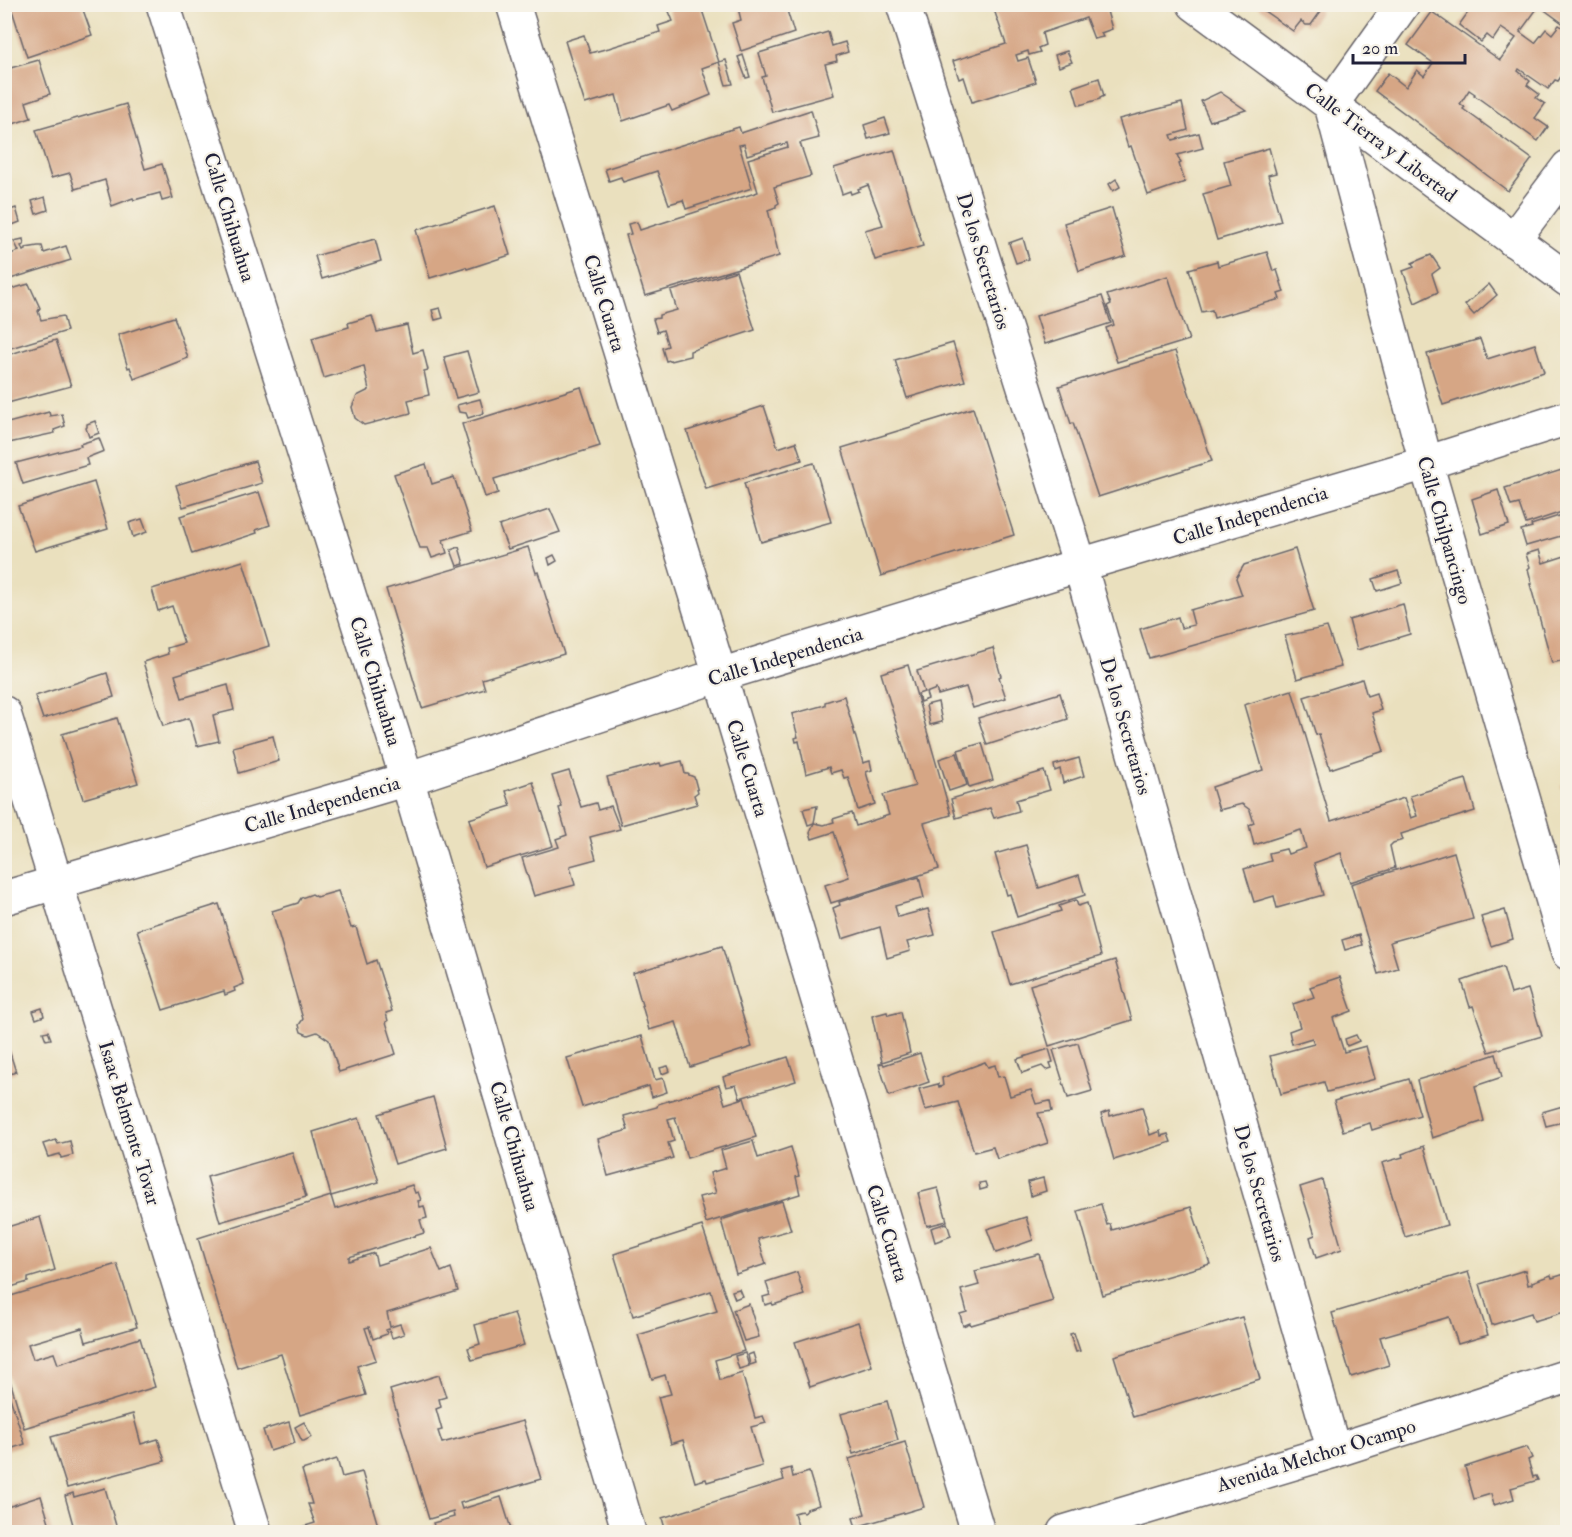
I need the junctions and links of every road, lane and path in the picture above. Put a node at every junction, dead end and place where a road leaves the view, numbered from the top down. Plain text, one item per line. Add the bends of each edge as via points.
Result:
1 (163, 4) edge
2 (513, 4) edge
3 (903, 4) edge
4 (1194, 4) edge
5 (1403, 4) edge
6 (1331, 105) junction
7 (1568, 167) edge
8 (1514, 240) junction
9 (1568, 280) edge
10 (1568, 418) edge
11 (1425, 462) junction
12 (1080, 565) junction
13 (720, 675) junction
14 (4, 713) edge
15 (407, 779) junction
16 (57, 883) junction
17 (4, 898) edge
18 (1568, 953) edge
19 (1568, 1376) edge
20 (1334, 1451) junction
21 (255, 1533) edge
22 (629, 1533) edge
23 (978, 1533) edge
24 (1064, 1533) edge

1 - 15 street, Calle Chihuahua
2 - 13 street, Calle Cuarta
3 - 12 street, De los Secretarios
4 - 6 street, Calle Tierra y Libertad
5 - 6 street
6 - 8 street, Calle Tierra y Libertad
6 - 11 street, Calle Chilpancingo
7 - 8 street
8 - 9 street, Calle Tierra y Libertad
10 - 11 street, Calle Independencia
11 - 12 street, Calle Independencia
11 - 18 street, Calle Chilpancingo
12 - 13 street, Calle Independencia
12 - 20 street, De los Secretarios
13 - 15 street, Calle Independencia
13 - 23 street, Calle Cuarta
14 - 16 street, Isaac Belmonte Tovar
15 - 16 street, Calle Independencia
15 - 22 street, Calle Chihuahua
16 - 17 street, Calle Independencia
16 - 21 street, Isaac Belmonte Tovar
19 - 20 street, Avenida Melchor Ocampo
20 - 24 street, Avenida Melchor Ocampo

